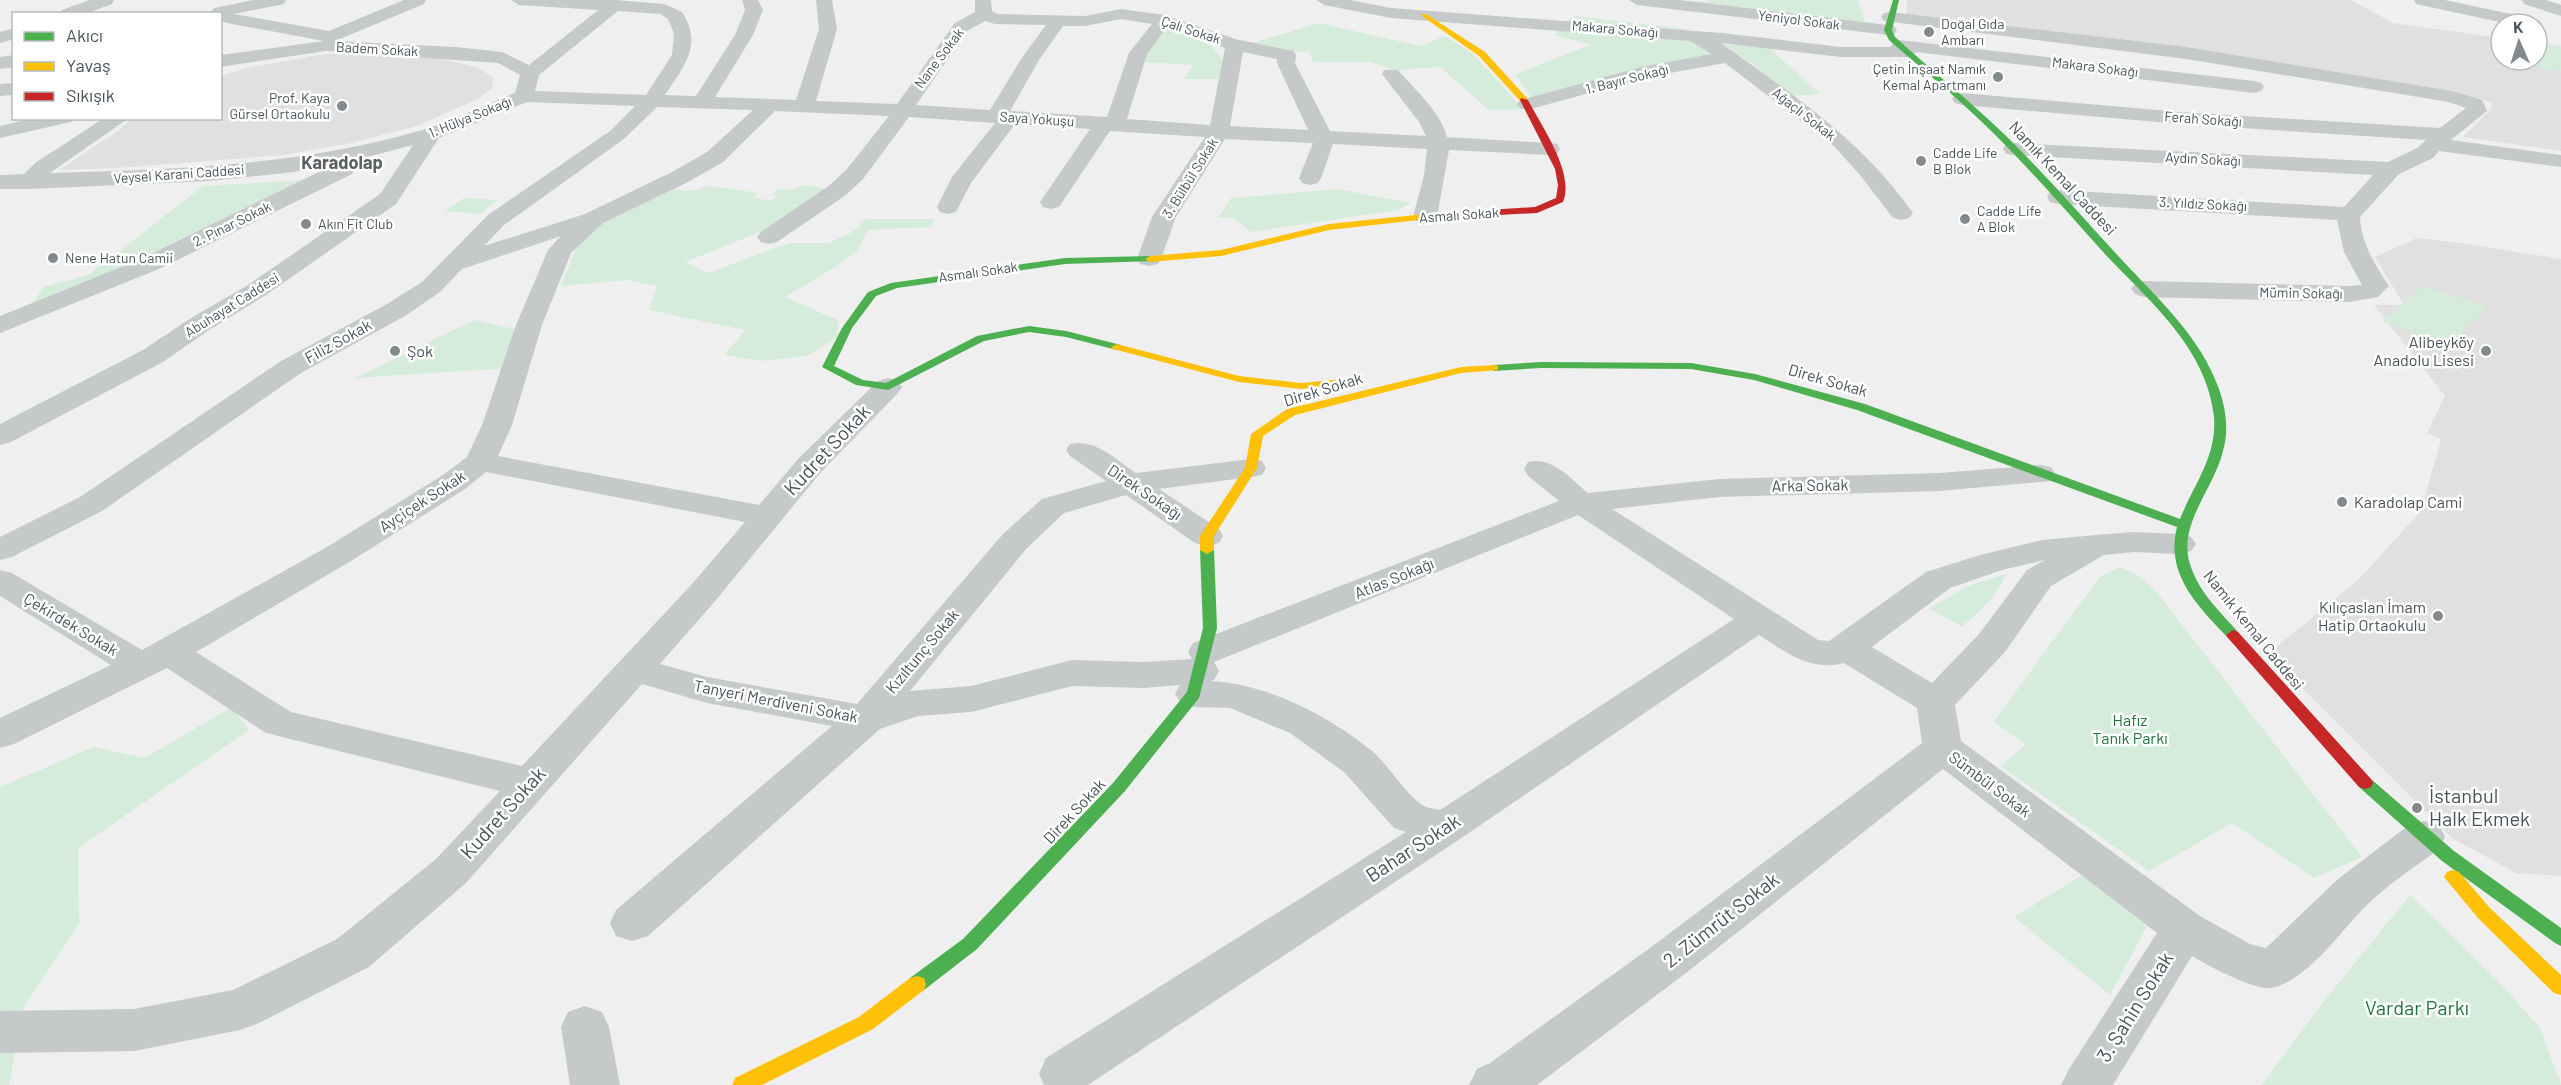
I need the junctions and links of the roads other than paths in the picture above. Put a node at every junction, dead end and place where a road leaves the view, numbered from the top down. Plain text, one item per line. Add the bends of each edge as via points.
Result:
1 (106, 0) edge
2 (278, 0) edge
3 (418, 0) edge
4 (519, 0) edge
5 (750, 0) edge
6 (824, 0) edge
7 (1324, 0) edge
8 (1637, 0) edge
9 (2422, 0) edge
10 (615, 5) junction
11 (983, 7) edge
12 (73, 12) edge
13 (2490, 12) edge
14 (222, 13) edge
15 (1424, 15) junction
16 (222, 16) edge
17 (1164, 20) junction
18 (1057, 22) junction
19 (1894, 24) edge
20 (1689, 35) junction
21 (328, 42) junction
22 (1235, 45) junction
23 (291, 52) junction
24 (1727, 57) junction
25 (222, 61) edge
26 (222, 69) edge
27 (530, 73) junction
28 (1390, 74) dead end
29 (2254, 87) dead end
30 (524, 96) junction
31 (1962, 99) junction
32 (652, 101) junction
33 (703, 101) junction
34 (1527, 104) junction
35 (770, 105) junction
36 (804, 106) junction
37 (901, 110) junction
38 (1004, 116) junction
39 (55, 120) edge
40 (117, 120) edge
41 (1110, 124) junction
42 (0, 132) edge
43 (1219, 132) junction
44 (431, 134) junction
45 (1320, 136) junction
46 (2439, 140) junction
47 (1437, 144) junction
48 (1549, 149) junction
49 (2014, 149) junction
50 (357, 153) junction
51 (2561, 161) edge
52 (2391, 169) junction
53 (1310, 178) dead end
54 (0, 182) edge
55 (28, 182) junction
56 (2058, 197) junction
57 (1052, 202) dead end
58 (948, 207) dead end
59 (1901, 213) dead end
60 (2348, 214) junction
61 (1425, 216) junction
62 (595, 218) junction
63 (770, 237) dead end
64 (1149, 259) junction
65 (452, 264) junction
66 (2144, 289) junction
67 (0, 325) edge
68 (1441, 374) junction
69 (888, 387) junction
70 (0, 436) edge
71 (1081, 450) dead end
72 (480, 462) junction
73 (1251, 468) junction
74 (1539, 469) dead end
75 (2040, 474) junction
76 (1134, 483) junction
77 (1581, 503) junction
78 (767, 516) junction
79 (2182, 535) junction
80 (1207, 536) junction
81 (2096, 545) junction
82 (0, 550) edge
83 (0, 581) edge
84 (1761, 618) junction
85 (1847, 648) junction
86 (155, 659) junction
87 (635, 669) junction
88 (1200, 672) junction
89 (1936, 702) junction
90 (866, 719) junction
91 (0, 734) edge
92 (1943, 748) junction
93 (530, 783) junction
94 (1445, 828) junction
95 (2424, 837) junction
96 (632, 923) dead end
97 (2184, 929) junction
98 (2561, 938) edge
99 (2561, 987) edge
100 (585, 1027) dead end
101 (0, 1032) edge
102 (1063, 1074) dead end
103 (595, 1085) edge
104 (742, 1085) edge
105 (1494, 1085) edge
106 (2086, 1085) edge

1 - 12 street
2 - 14 street
3 - 21 street
4 - 10 street, Filiz Sokak
5 - 33 street via 754,10 744,34
6 - 36 street via 828,29
7 - 15 street, Makara Sokağı
8 - 19 street, Yeniyol Sokak
9 - 13 street
10 - 27 street
10 - 32 street, Filiz Sokak via 664,9 676,16 683,34 681,55
11 - 18 street, Çalı Sokak via 994,19
11 - 37 street, Nane Sokak via 960,27
15 - 20 street, Makara Sokağı
15 - 34 street, Asmalı Sokak via 1482,54
16 - 21 street via 271,28 315,32
17 - 18 street, Çalı Sokak via 1121,14
17 - 22 street, Çalı Sokak
17 - 41 street via 1138,53
18 - 38 street via 1030,59
19 - 20 street, Makara Sokağı via 1841,52
19 - 29 street, Makara Sokağı
19 - 31 street, Namık Kemal Caddesi
19 - 46 street via 2187,53 2475,104 2477,111
20 - 24 street, Ağaçlı Sokak
21 - 23 street, Badem Sokak
21 - 27 street, Badem Sokak via 502,58
22 - 43 street
22 - 45 street, Çalı Sokak via 1287,55 1286,63
23 - 25 street, Badem Sokak
23 - 26 street
24 - 34 street, 1. Bayır Sokağı via 1646,72
24 - 59 street, Ağaçlı Sokak via 1841,142
27 - 30 street, 1. Hülya Sokağı
28 - 47 street via 1436,132
30 - 32 street, Saya Yokuşu
30 - 44 street, 1. Hülya Sokağı
31 - 46 street, Ferah Sokağı
31 - 49 street, Namık Kemal Caddesi
32 - 33 street, Saya Yokuşu
32 - 65 street, Filiz Sokak via 617,135 496,219
33 - 35 street, Saya Yokuşu
34 - 48 street, Asmalı Sokak
35 - 36 street, Saya Yokuşu
35 - 62 street, Ayçiçek Sokak via 715,156
36 - 37 street, Saya Yokuşu
37 - 38 street, Saya Yokuşu
37 - 63 street, Nane Sokak via 855,174
38 - 41 street, Saya Yokuşu
38 - 58 street
39 - 42 street
40 - 55 street
41 - 43 street, Saya Yokuşu
41 - 57 street
43 - 45 street, Saya Yokuşu
43 - 64 street, 3. Bülbül Sokak via 1164,217
44 - 50 street, 1. Hülya Sokağı
44 - 70 street, Abuhayat Caddesi via 388,199 153,356
45 - 47 street, Saya Yokuşu
45 - 53 street via 1324,141
46 - 51 street, Ferah Sokağı
46 - 52 street via 2425,153
47 - 48 street, Saya Yokuşu
47 - 61 street
48 - 61 street, Asmalı Sokak via 1563,185 1560,200 1537,210
49 - 52 street, Aydın Sokağı
49 - 56 street, Namık Kemal Caddesi
50 - 55 street, Veysel Karani Caddesi via 294,165 209,174
50 - 67 street, 2. Pınar Sokak via 344,169 150,264
52 - 60 street via 2356,210
54 - 55 street, Veysel Karani Caddesi
56 - 60 street, 3. Yıldız Sokağı
56 - 66 street, Namık Kemal Caddesi
60 - 66 street, Mümin Sokağı via 2353,244 2376,286 2370,292
61 - 64 street, Asmalı Sokak via 1329,227 1221,253
62 - 65 street
62 - 72 street, Ayçiçek Sokak via 560,250
64 - 69 street, Asmalı Sokak via 1065,261 1002,268 895,285 872,294 847,328 828,367 860,383
65 - 82 street, Filiz Sokak via 431,287 291,367 91,504
66 - 79 street, Namık Kemal Caddesi via 2174,322 2200,360 2214,387 2220,423 2215,459
68 - 69 street via 1301,386 1239,379 1066,334 1029,329 981,338
68 - 73 street, Direk Sokak via 1291,412 1257,434
68 - 75 street, Direk Sokak via 1541,365 1691,366 1755,377 1861,406
69 - 78 street, Kudret Sokak via 810,465
71 - 76 street, Direk Sokağı
72 - 78 street
72 - 86 street, Ayçiçek Sokak via 339,554
73 - 76 street, Kızıltunç Sokak
73 - 80 street, Direk Sokak
74 - 77 street
75 - 77 street, Arka Sokak via 1939,482 1719,488
75 - 79 street, Direk Sokak
76 - 80 street, Direk Sokağı
76 - 90 street, Kızıltunç Sokak via 1053,506 1015,540
77 - 84 street
77 - 88 street, Atlas Sokağı
78 - 87 street, Kudret Sokak
79 - 81 street
79 - 95 street, Namık Kemal Caddesi via 2182,562 2191,581 2218,616 2351,768
80 - 88 street via 1210,628
81 - 85 street via 2042,550 1938,580
81 - 89 street via 2039,578 1992,643
83 - 86 street, Çekirdek Sokak
84 - 85 street via 1809,651 1832,654
84 - 94 street, Bahar Sokak
85 - 89 street
86 - 91 street, Ayçiçek Sokak
86 - 93 street, Çekirdek Sokak via 280,723
87 - 90 street, Tanyeri Merdiveni Sokak via 707,690
87 - 93 street, Kudret Sokak
88 - 90 street, Tanyeri Merdiveni Sokak via 1072,673 971,699 916,703
88 - 94 street via 1234,695 1304,723 1358,762 1409,817
88 - 104 street, Direk Sokak via 1119,787 970,944 866,1023
89 - 92 street, Sümbül Sokak
90 - 96 street, Kızıltunç Sokak
92 - 97 street, Sümbül Sokak
92 - 105 street, 2. Zümrüt Sokak via 1670,959
93 - 101 street, Kudret Sokak via 451,871 353,953 240,1009 134,1030
94 - 102 street, Bahar Sokak
95 - 97 street, Sümbül Sokak via 2353,891 2286,960 2269,969 2237,959
95 - 98 street, Namık Kemal Caddesi
95 - 99 street via 2472,899
97 - 106 street, 3. Şahin Sokak
100 - 103 street

